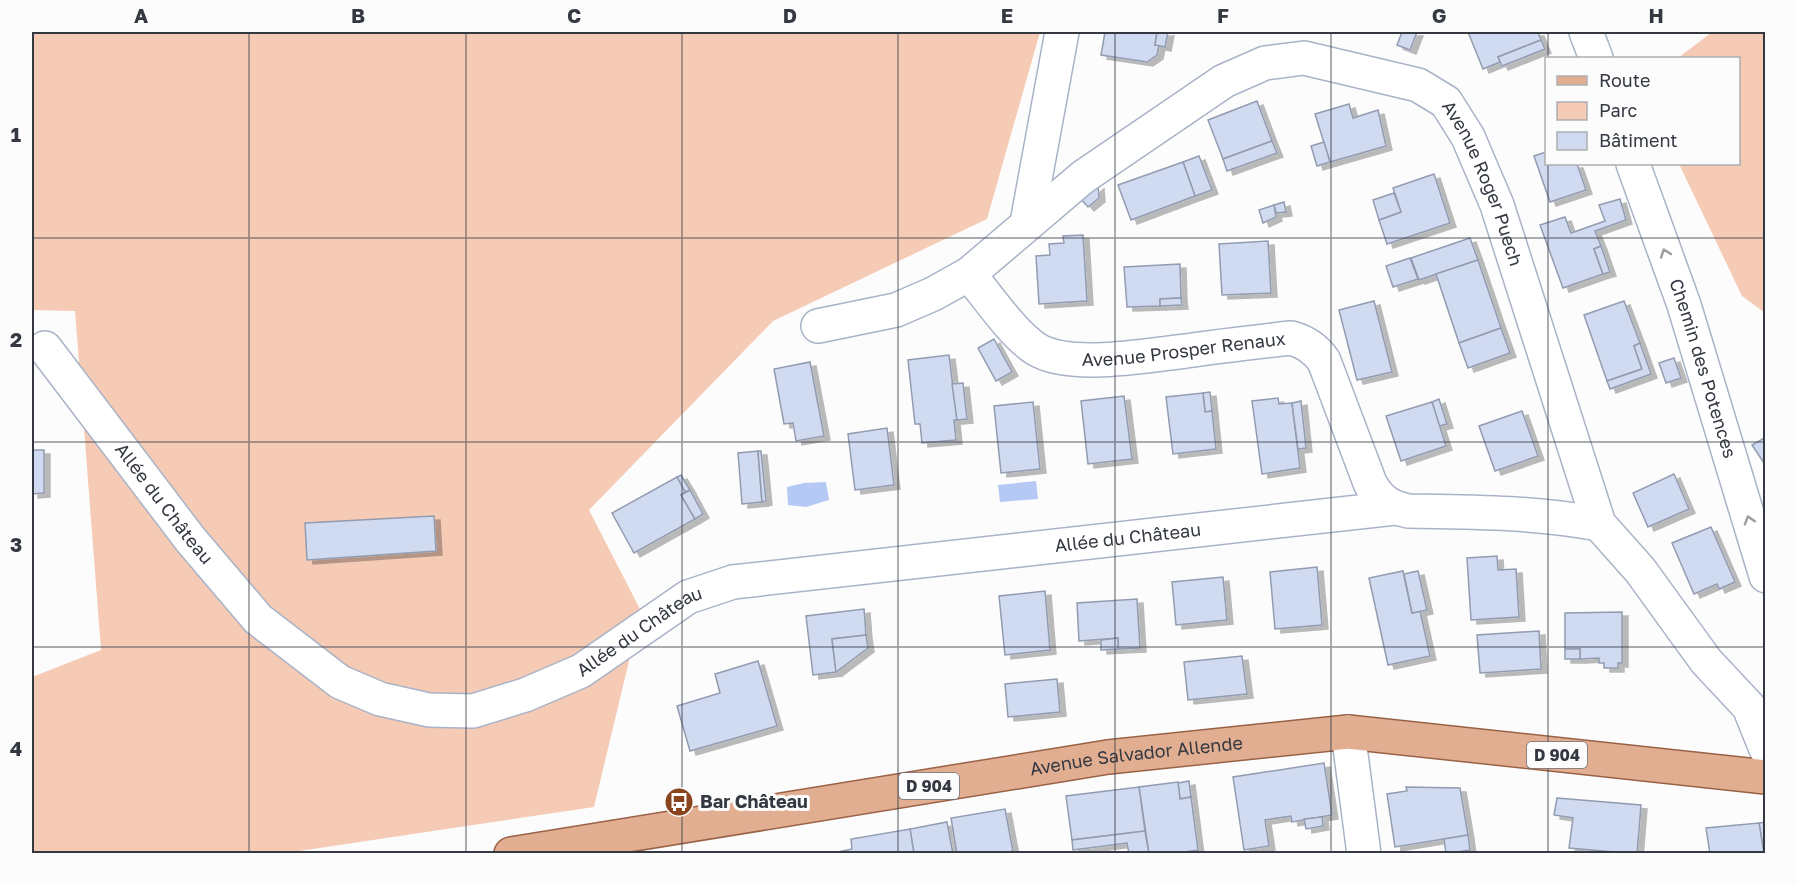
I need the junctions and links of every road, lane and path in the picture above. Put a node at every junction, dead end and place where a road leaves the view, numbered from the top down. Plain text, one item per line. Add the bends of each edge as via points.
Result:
1 (1062, 32) edge
2 (1586, 32) edge
3 (1596, 57) edge
4 (1634, 165) edge
5 (1027, 223) junction
6 (969, 274) junction
7 (818, 326) dead end
8 (45, 348) dead end
9 (1395, 508) junction
10 (1599, 524) junction
11 (1766, 576) edge
12 (1348, 732) junction
13 (1766, 749) edge
14 (1766, 777) edge
15 (646, 843) edge
16 (511, 854) edge
17 (1364, 854) edge

1 - 5 street
2 - 3 street
11 -> 4 street, Chemin des Potences via 1684,305
5 - 6 street, Avenue Roger Puech
5 - 10 street, Avenue Roger Puech via 1083,177 1224,81 1265,63 1304,58 1418,85 1446,102 1468,137 1497,205
6 - 7 street via 896,310
6 - 9 street, Avenue Prosper Renaux via 1010,326 1038,350 1054,356 1085,360 1120,358 1291,338 1309,345 1324,361 1375,493
8 - 9 street, Allée du Château via 190,539 258,619 340,682 380,699 429,710 473,711 525,695 581,671 688,597 733,582
9 - 10 street via 1522,513
10 - 13 street, Avenue Roger Puech via 1640,570 1706,661 1749,706
12 - 14 main road, Avenue Salvador Allende / D 904
12 - 15 main road, Avenue Salvador Allende / D 904 via 1108,757
12 - 17 street
15 - 16 main road, Avenue Salvador Allende / D 904

